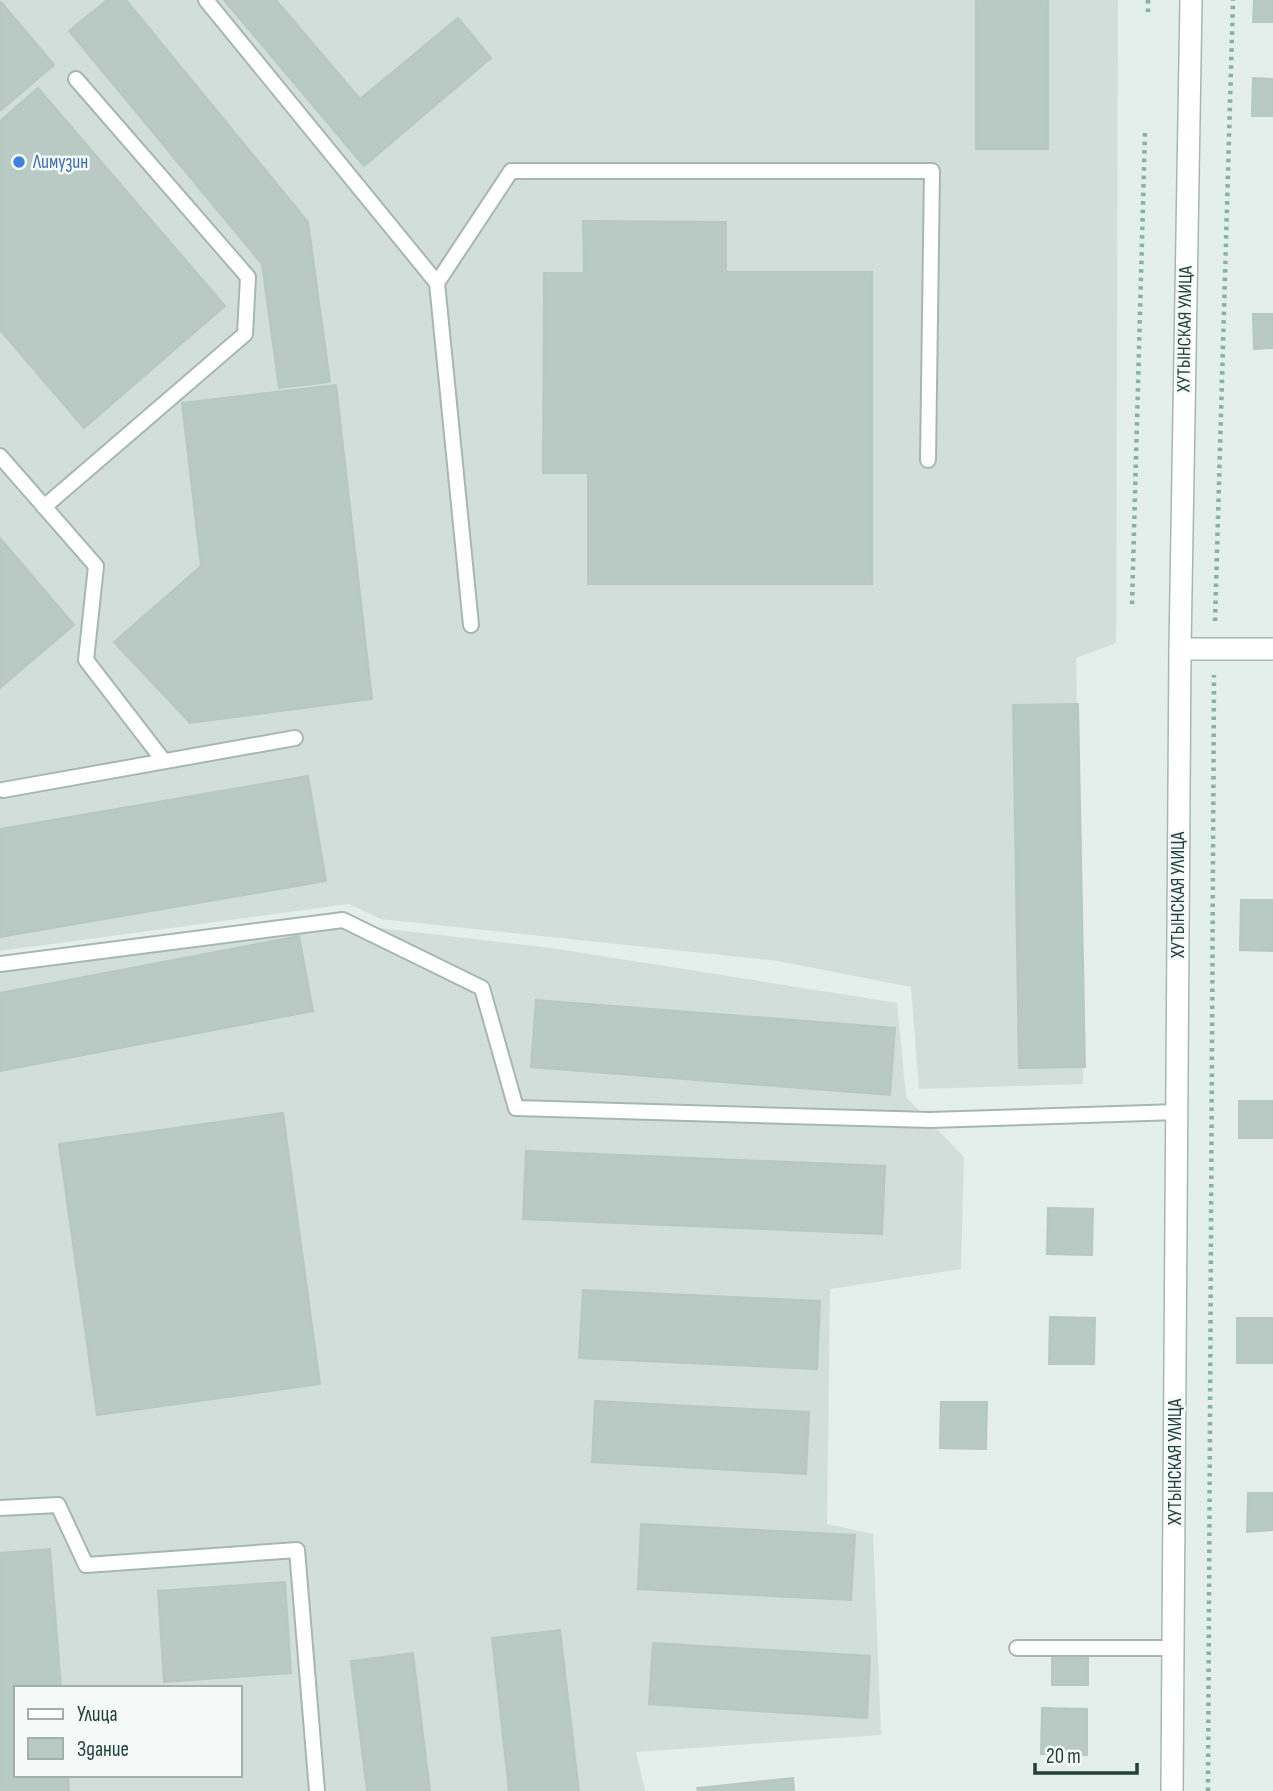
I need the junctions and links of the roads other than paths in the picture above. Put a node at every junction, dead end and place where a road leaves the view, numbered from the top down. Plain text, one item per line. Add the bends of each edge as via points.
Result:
1 (206, 0) edge
2 (1191, 0) edge
3 (76, 79) dead end
4 (437, 283) junction
5 (0, 456) edge
6 (928, 460) dead end
7 (44, 507) junction
8 (471, 625) dead end
9 (1180, 649) junction
10 (1273, 649) edge
11 (295, 738) dead end
12 (163, 760) junction
13 (3, 790) dead end
14 (0, 964) edge
15 (1178, 1112) junction
16 (0, 1507) edge
17 (1017, 1648) dead end
18 (1173, 1648) junction
19 (317, 1791) edge
20 (1172, 1791) edge

1 - 4 lane
2 - 9 street, ХУТЫНСКАЯ УЛИЦА
3 - 7 lane via 248,277 245,334
4 - 6 lane via 511,171 932,171
4 - 8 lane
5 - 7 lane
7 - 12 lane via 96,566 86,660
9 - 10 street
9 - 15 street, ХУТЫНСКАЯ УЛИЦА
11 - 12 lane
12 - 13 lane
14 - 15 lane via 343,920 482,988 516,1108 930,1120
15 - 18 street, ХУТЫНСКАЯ УЛИЦА
16 - 19 lane via 58,1505 86,1565 296,1550
17 - 18 lane
18 - 20 street, ХУТЫНСКАЯ УЛИЦА

